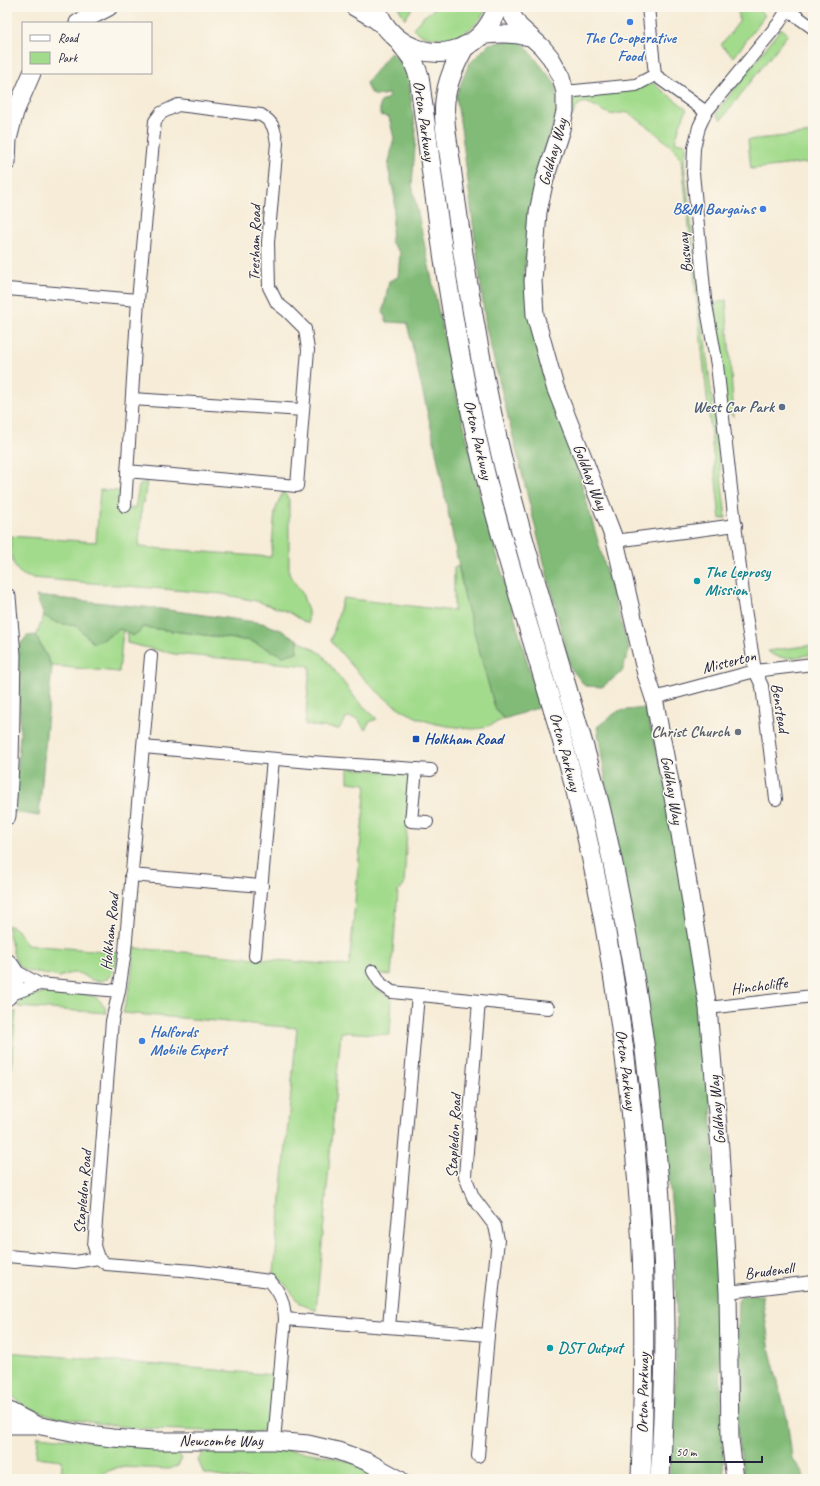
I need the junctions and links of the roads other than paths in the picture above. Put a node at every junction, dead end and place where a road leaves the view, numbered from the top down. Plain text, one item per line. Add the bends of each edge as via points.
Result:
1 (354, 7) edge
2 (376, 7) edge
3 (498, 7) edge
4 (507, 7) edge
5 (648, 7) edge
6 (105, 8) edge
7 (789, 8) edge
8 (80, 22) edge
9 (385, 27) junction
10 (813, 28) edge
11 (530, 37) junction
12 (399, 41) junction
13 (472, 41) junction
14 (32, 74) edge
15 (655, 75) junction
16 (565, 92) junction
17 (706, 112) junction
18 (7, 162) edge
19 (7, 289) edge
20 (138, 300) junction
21 (132, 399) junction
22 (303, 410) junction
23 (127, 471) junction
24 (124, 506) dead end
25 (736, 525) junction
26 (615, 541) junction
27 (7, 597) edge
28 (151, 656) dead end
29 (813, 664) edge
30 (755, 671) junction
31 (654, 698) junction
32 (143, 747) junction
33 (273, 759) junction
34 (416, 769) junction
35 (431, 770) dead end
36 (776, 799) dead end
37 (7, 816) edge
38 (427, 822) dead end
39 (131, 875) junction
40 (262, 886) junction
41 (256, 956) dead end
42 (10, 966) edge
43 (373, 971) dead end
44 (39, 984) junction
45 (119, 991) junction
46 (418, 995) junction
47 (8, 996) edge
48 (813, 996) edge
49 (479, 1001) junction
50 (548, 1008) dead end
51 (708, 1008) junction
52 (7, 1256) edge
53 (98, 1258) junction
54 (813, 1282) edge
55 (728, 1292) junction
56 (285, 1319) junction
57 (389, 1327) junction
58 (488, 1335) junction
59 (7, 1410) edge
60 (7, 1425) edge
61 (36, 1425) junction
62 (274, 1441) junction
63 (478, 1456) dead end
64 (399, 1479) edge
65 (641, 1479) edge
66 (660, 1479) edge
67 (735, 1479) edge

1 - 9 street
2 - 9 main road
3 - 13 main road, Orton Parkway via 492,22
4 - 11 street, Goldhay Way via 519,26
5 - 15 street
6 - 8 street
7 - 10 street
7 - 17 street, Busway
9 - 12 main road
11 - 13 street via 496,33
11 - 16 street, Goldhay Way via 542,46 551,58 560,74
12 - 13 main road via 414,49 431,53 449,52
12 - 65 main road, Orton Parkway via 412,58 419,76 438,226 464,377 480,451 503,542 546,684 576,796 598,890 615,983 640,1202 644,1324
13 - 66 main road, Orton Parkway via 456,62 448,82 445,122 476,338 502,460 596,790 618,886 646,1056 663,1254 664,1365
14 - 18 street via 15,112 8,139
15 - 16 street via 636,85
15 - 17 street
16 - 26 street, Goldhay Way via 564,117 538,212 533,281 535,315 555,387
17 - 25 street, Busway via 694,148 693,173 705,299 718,364
19 - 20 street
20 - 21 street, Tresham Road
20 - 22 street, Tresham Road via 155,121 161,112 178,105 261,115 271,121 277,143 268,242 269,287 277,303 305,329 308,350
21 - 22 street
21 - 23 street, Tresham Road
22 - 23 street, Tresham Road via 297,486
23 - 24 street, Tresham Road
25 - 26 street
25 - 30 street, Busway via 744,603
26 - 31 street, Goldhay Way
27 - 37 street via 12,655
28 - 32 street, Holkham Road
29 - 30 street, Misterton
30 - 31 street, Misterton
30 - 36 street, Benstead via 762,686
31 - 51 street, Goldhay Way via 680,834
32 - 33 street
32 - 39 street, Holkham Road
33 - 34 street
33 - 40 street
34 - 35 street
34 - 38 street via 411,821
39 - 40 street, Holkham Road
39 - 45 street, Holkham Road via 126,951
40 - 41 street
42 - 44 street
42 - 47 street via 16,978 15,986
43 - 46 street via 381,984 392,992
44 - 45 street
44 - 47 street
45 - 53 street, Stapledon Road via 112,1021 94,1246
46 - 49 street
46 - 57 street
48 - 51 street, Hinchcliffe
49 - 50 street
49 - 58 street, Stapledon Road via 465,1176 473,1198 495,1226 498,1240
51 - 55 street, Goldhay Way via 720,1149
52 - 53 street via 75,1262
53 - 56 street via 106,1264 193,1271 270,1281 279,1291 285,1306
54 - 55 street, Brudenell
55 - 67 street, Goldhay Way via 730,1439
56 - 57 street
56 - 62 street
57 - 58 street
58 - 63 street, Stapledon Road
59 - 61 street, Newcombe Way
60 - 61 street, Newcombe Way
61 - 62 street, Newcombe Way via 119,1438 188,1442
62 - 64 street, Newcombe Way via 308,1444 338,1451 368,1462

